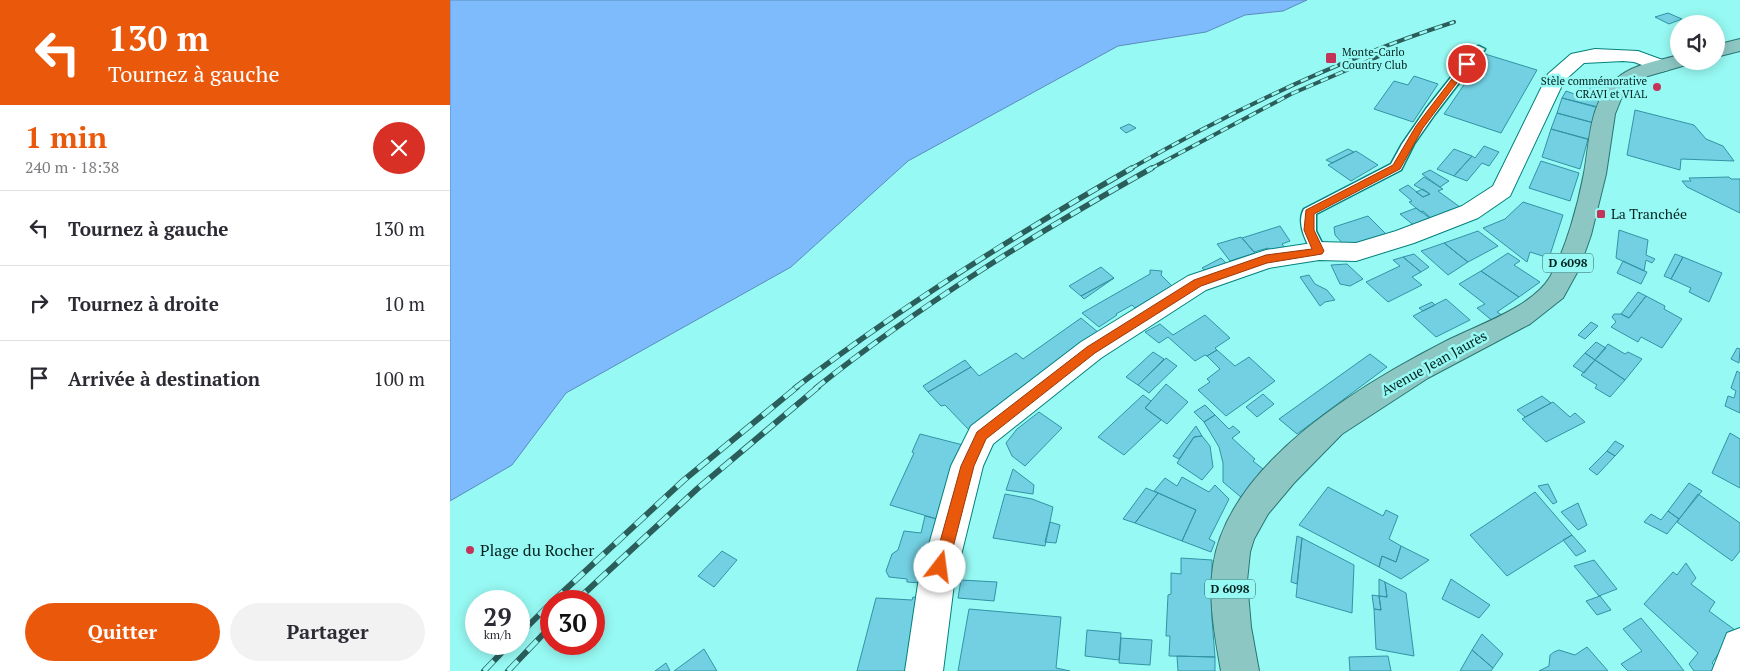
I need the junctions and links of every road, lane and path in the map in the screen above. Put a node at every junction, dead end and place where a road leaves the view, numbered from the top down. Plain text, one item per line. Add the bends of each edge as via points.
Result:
1 (1740, 45) edge
2 (1479, 48) dead end
3 (1725, 49) edge
4 (1670, 63) edge
5 (1319, 251) junction
6 (1740, 646) edge
7 (924, 671) edge
8 (1240, 671) edge
9 (1731, 671) edge

1 - 3 main road
2 - 5 lane via 1408,144 1396,167 1310,212 1309,230
4 - 5 street via 1623,55 1578,58 1555,78 1502,192 1470,212 1405,237 1356,252
4 - 8 main road, Avenue Jean Jaurès / D 6098 via 1622,83 1608,104 1595,175 1570,259 1555,290 1525,314 1405,377 1326,430 1250,510 1233,554 1230,581
5 - 7 street via 1266,259 1197,283 1091,350 982,436 967,466 936,584
6 - 9 street

